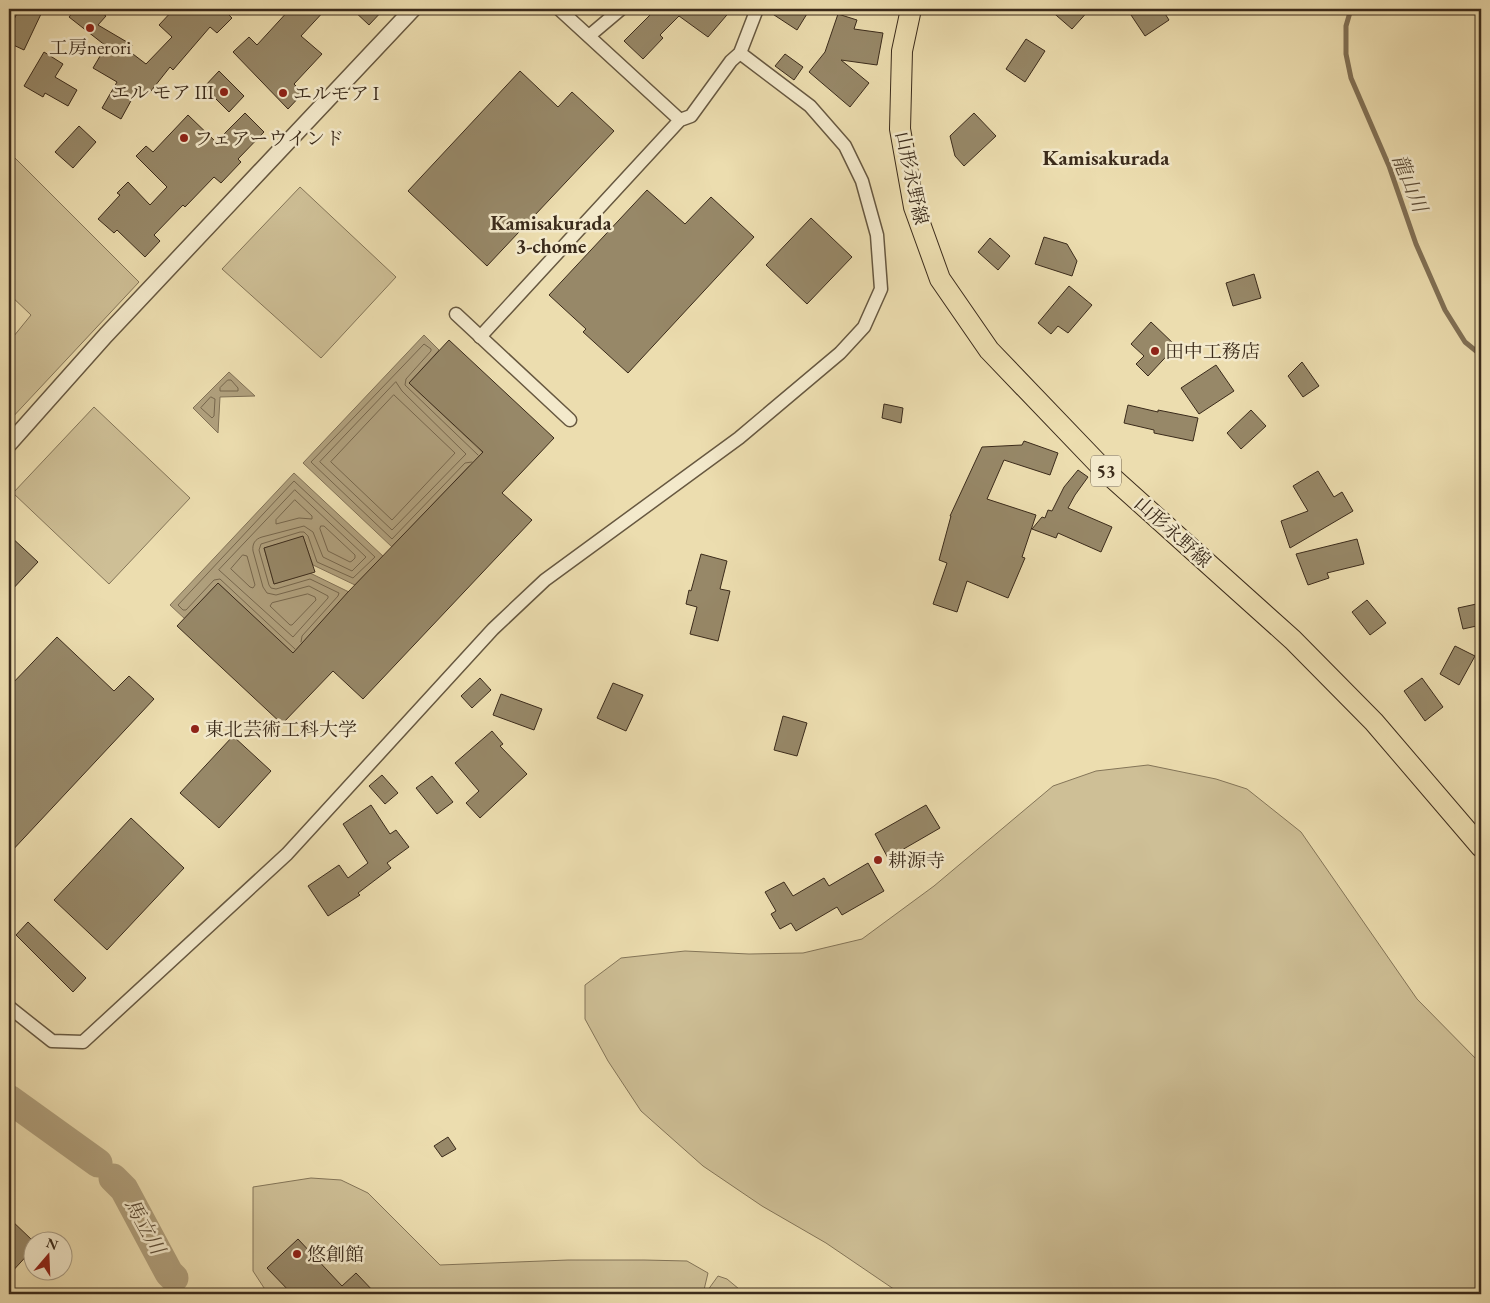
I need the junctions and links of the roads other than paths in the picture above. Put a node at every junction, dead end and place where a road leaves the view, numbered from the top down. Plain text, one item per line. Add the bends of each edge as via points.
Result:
1 (413, 9) edge
2 (560, 9) edge
3 (620, 9) edge
4 (757, 9) edge
5 (912, 9) edge
6 (589, 36) junction
7 (740, 53) junction
8 (680, 120) junction
9 (456, 314) dead end
10 (480, 336) junction
11 (570, 420) dead end
12 (9, 444) edge
13 (1481, 847) edge
14 (9, 1007) edge

1 - 12 street via 113,328
2 - 6 street
3 - 6 street
4 - 7 street
5 - 13 main road, 山形永野線 / 53 via 902,50 900,129 914,207 940,279 1003,366 1106,472 1293,640 1374,722
6 - 8 street
7 - 8 street via 691,116
7 - 14 street via 810,106 845,146 862,181 878,235 881,288 864,327 840,353 740,438 545,580 487,636 287,854 83,1042 52,1041
8 - 10 street
9 - 10 street
10 - 11 street

